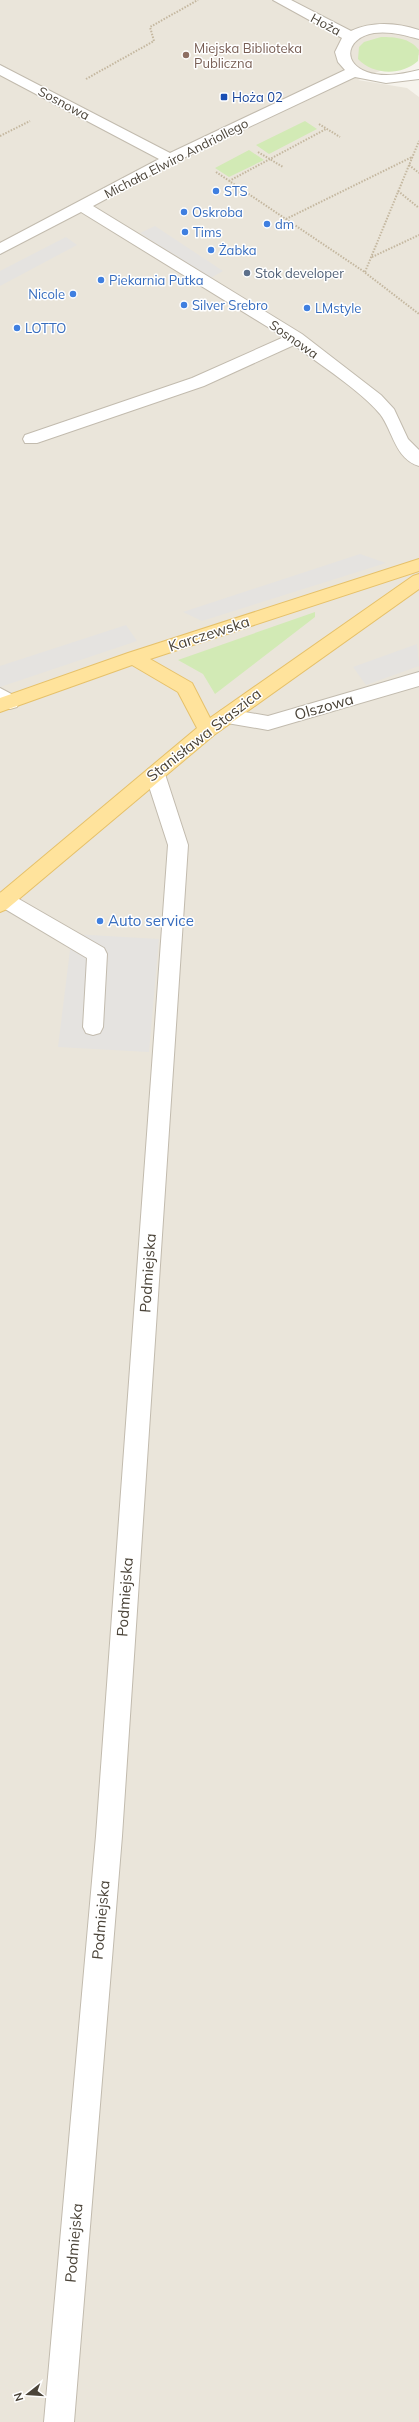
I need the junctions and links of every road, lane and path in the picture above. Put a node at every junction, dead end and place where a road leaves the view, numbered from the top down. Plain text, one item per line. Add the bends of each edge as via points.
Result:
1 (198, 0) edge
2 (280, 0) edge
3 (419, 35) edge
4 (352, 37) junction
5 (0, 69) edge
6 (355, 71) junction
7 (419, 74) edge
8 (53, 98) junction
9 (326, 129) dead end
10 (419, 141) edge
11 (253, 148) dead end
12 (412, 157) junction
13 (170, 159) junction
14 (270, 159) junction
15 (409, 165) junction
16 (283, 167) dead end
17 (419, 173) edge
18 (398, 191) junction
19 (82, 206) junction
20 (419, 208) edge
21 (286, 219) junction
22 (419, 235) edge
23 (0, 249) edge
24 (371, 257) junction
25 (365, 272) junction
26 (419, 314) edge
27 (296, 338) junction
28 (32, 439) dead end
29 (419, 460) edge
30 (419, 565) edge
31 (419, 580) edge
32 (134, 658) junction
33 (419, 679) edge
34 (3, 701) edge
35 (227, 716) junction
36 (207, 730) junction
37 (155, 774) junction
38 (3, 902) edge
39 (93, 1027) dead end
40 (59, 2422) edge

1 - 8 path via 150,27 154,41
2 - 4 street, Hoża
3 - 4 street via 384,28 362,32
4 - 6 street via 344,44 342,56 346,64
5 - 8 street, Sosnowa
6 - 7 street via 386,80
6 - 13 street, Michała Elwiro Andriollego
8 - 13 street, Sosnowa
9 - 14 path
10 - 12 path
11 - 14 path
12 - 15 path
12 - 21 path
13 - 19 street, Michała Elwiro Andriollego
14 - 16 path
14 - 21 path via 229,181
15 - 17 path
15 - 18 path
18 - 20 path
18 - 24 path
19 - 23 street, Michała Elwiro Andriollego
19 - 27 street, Sosnowa
21 - 25 path
22 - 24 path
24 - 25 path
25 - 26 path
27 - 28 street via 198,382
27 - 29 street, Sosnowa via 375,400 388,413 401,442
30 - 32 main road, Karczewska
31 - 35 main road, Stanisława Staszica
32 - 34 main road, Karczewska
32 - 36 main road via 185,688
33 - 35 street, Olszowa via 268,723
35 - 36 main road, Stanisława Staszica
36 - 37 main road, Stanisława Staszica
37 - 38 main road, Stanisława Staszica
37 - 40 street, Podmiejska via 178,845 109,1828
38 - 39 street via 97,954

